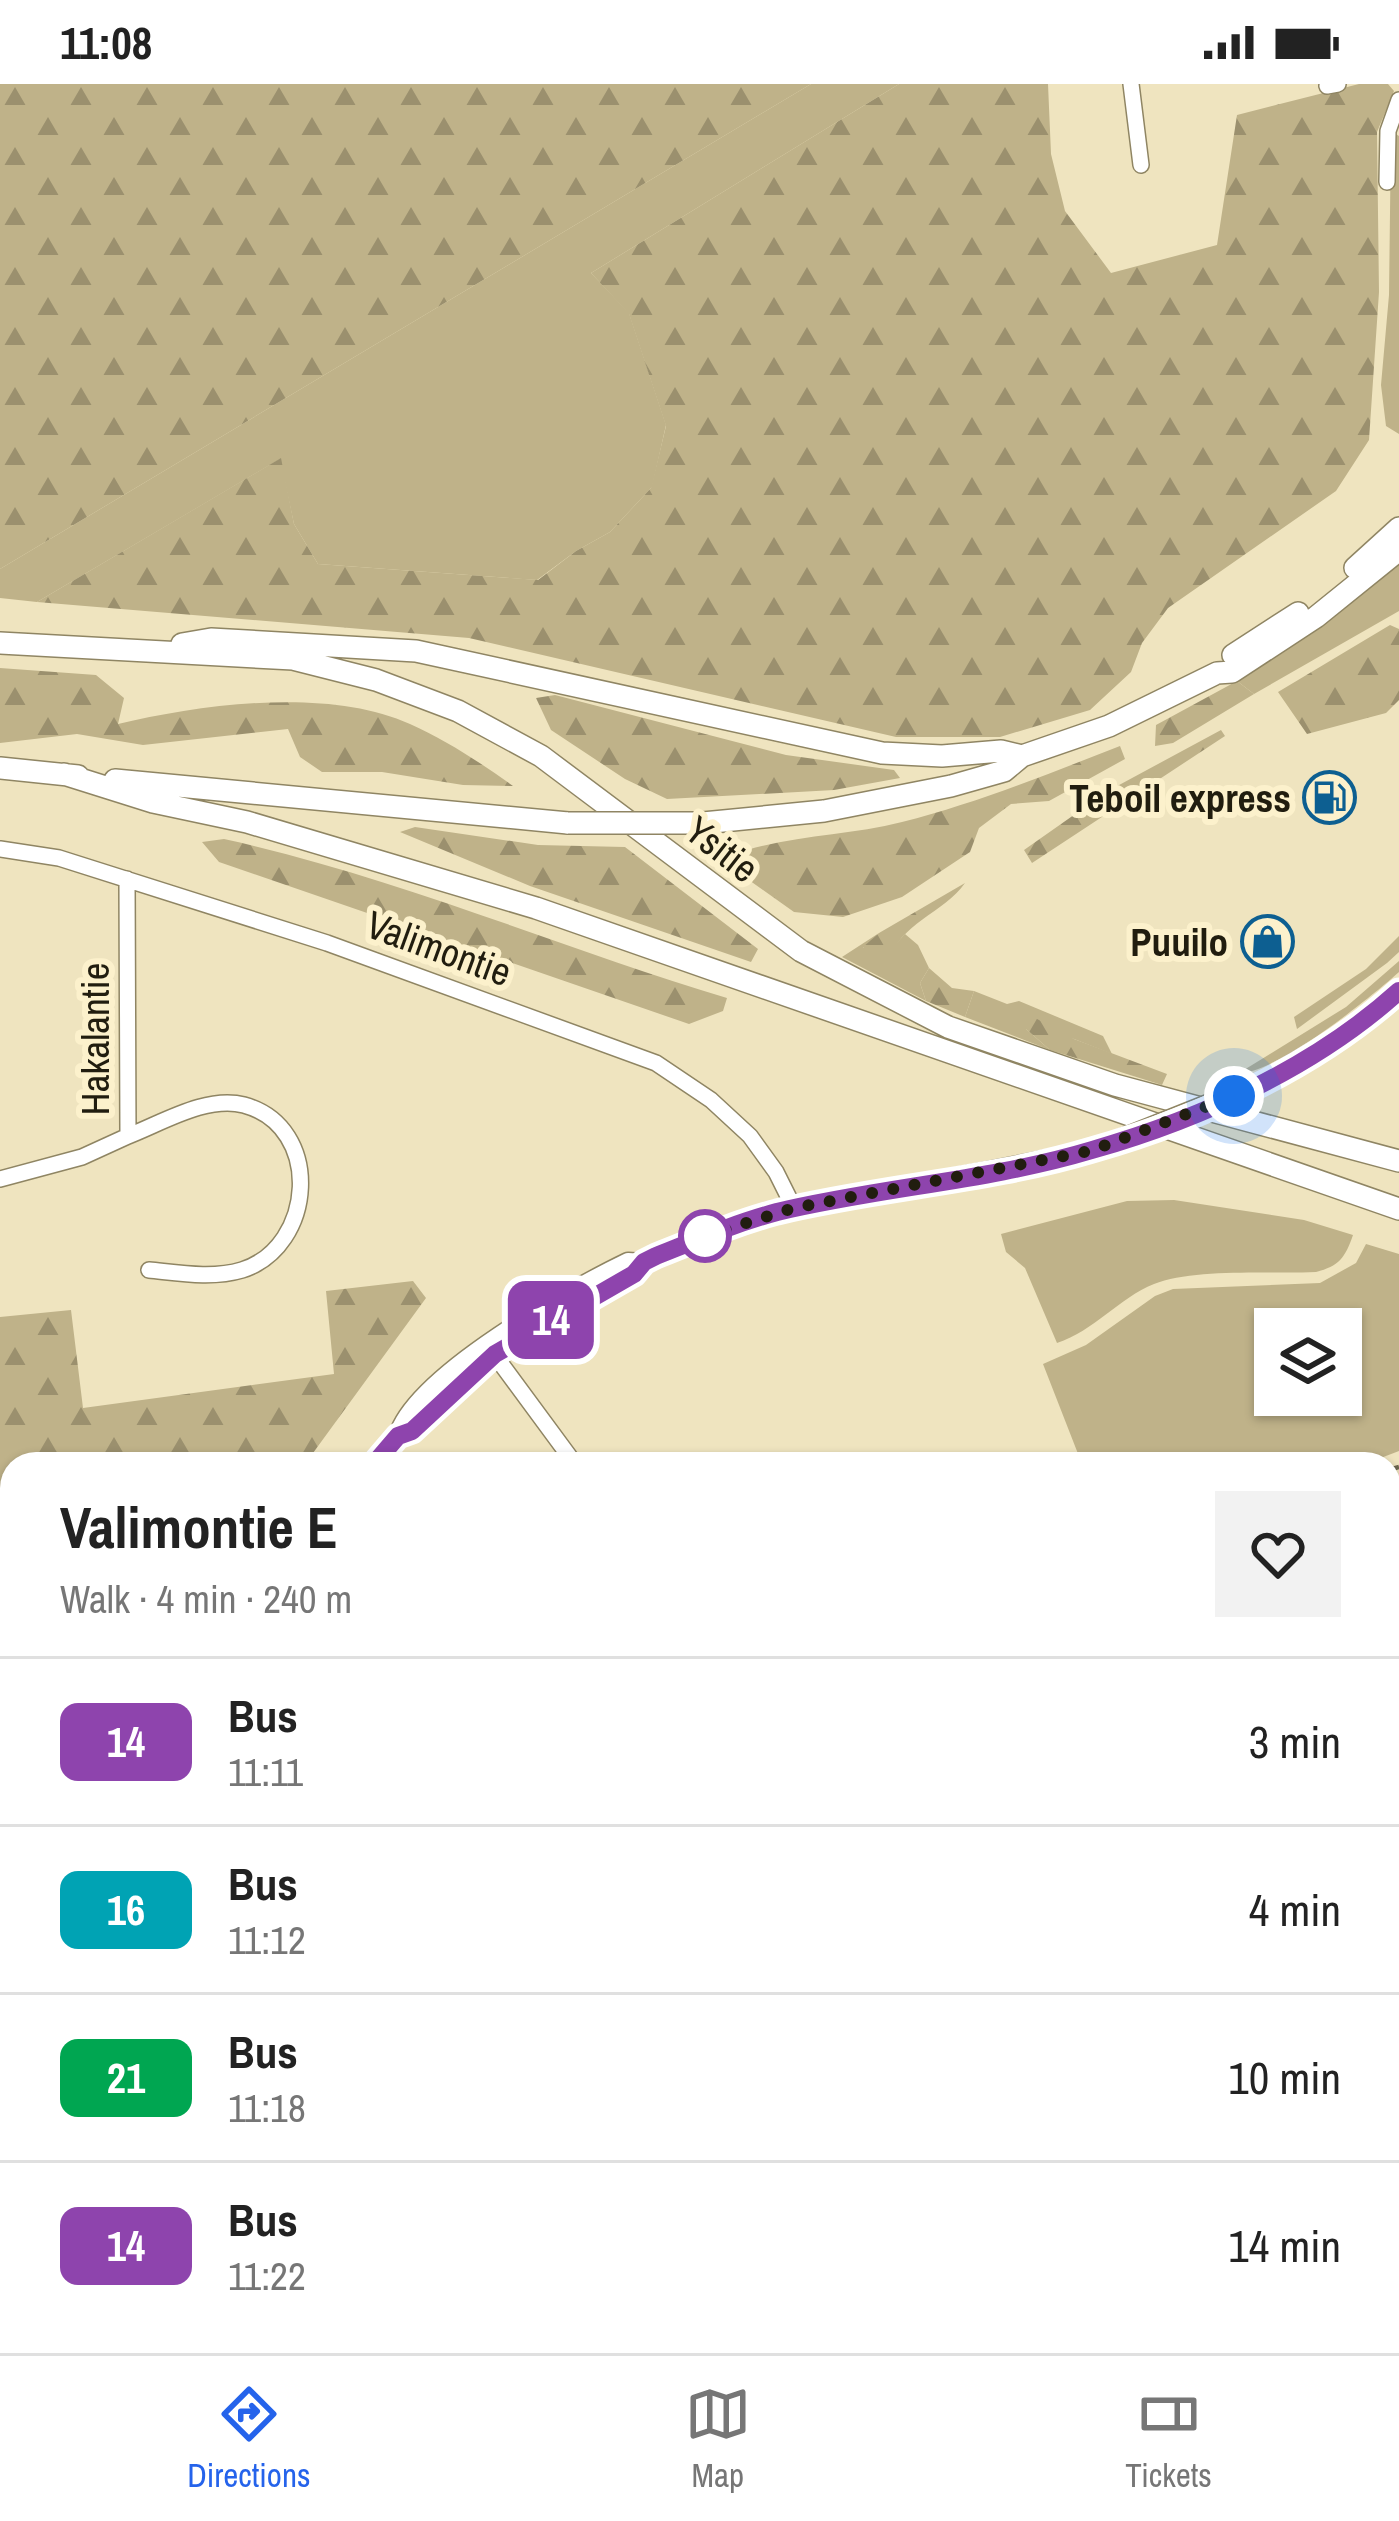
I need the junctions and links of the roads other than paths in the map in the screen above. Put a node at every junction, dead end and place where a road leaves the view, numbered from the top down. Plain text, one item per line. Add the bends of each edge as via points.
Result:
1 (1131, 84) edge
2 (1399, 100) edge
3 (1141, 165) dead end
4 (1387, 182) dead end
5 (1399, 528) edge
6 (1399, 550) edge
7 (0, 643) edge
8 (152, 650) junction
9 (1217, 673) junction
10 (1022, 756) junction
11 (0, 768) edge
12 (64, 774) junction
13 (0, 849) edge
14 (127, 879) junction
15 (1399, 991) edge
16 (128, 1136) junction
17 (1399, 1161) edge
18 (0, 1179) edge
19 (794, 1208) junction
20 (1399, 1209) edge
21 (149, 1270) dead end
22 (490, 1349) junction
23 (384, 1452) edge
24 (566, 1452) edge

1 - 3 street
2 - 4 street via 1388,131
5 - 9 highway
6 - 9 highway via 1275,646
7 - 8 highway, Ysitie
8 - 10 highway via 211,639 416,651 881,753
8 - 17 highway, Ysitie via 313,663 458,711 584,785 801,951 947,1027 1115,1085
9 - 10 highway via 1109,726
10 - 12 highway, bridge via 1004,771 951,786 703,823 568,823
11 - 12 highway
12 - 20 highway via 453,883
13 - 14 street, Valimontie
14 - 16 street, Hakalantie
14 - 19 street, Valimontie via 656,1063 750,1136
15 - 19 main road, bridge via 1354,1028 1258,1084 1090,1151
16 - 18 street, Hakalantie
16 - 21 street via 211,1104 245,1106 274,1122 301,1175 300,1208 276,1252 243,1270 208,1275
19 - 22 main road via 628,1262
22 - 23 main road via 420,1402
22 - 24 street

